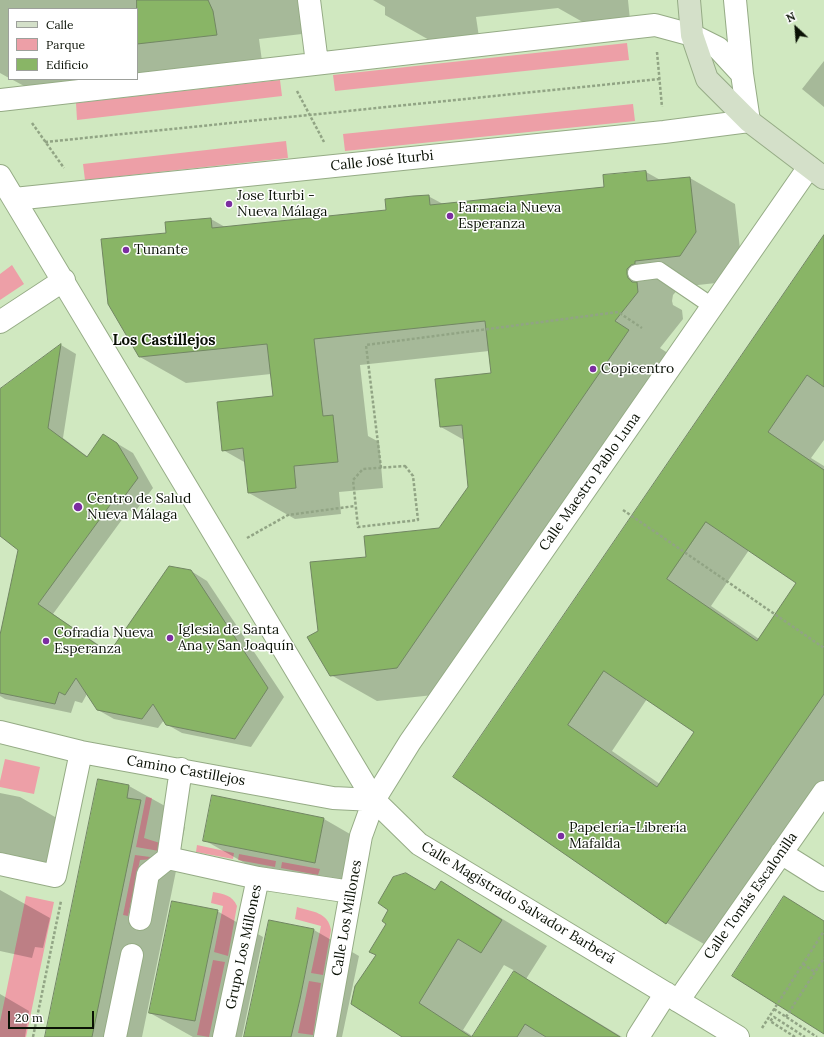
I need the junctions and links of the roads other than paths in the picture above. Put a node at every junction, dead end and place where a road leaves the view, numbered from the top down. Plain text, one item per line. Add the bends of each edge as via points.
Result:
1 (309, 0) edge
2 (688, 0) edge
3 (735, 0) edge
4 (692, 35) junction
5 (318, 63) junction
6 (742, 74) junction
7 (7, 100) edge
8 (749, 121) junction
9 (816, 172) edge
10 (0, 176) edge
11 (14, 199) junction
12 (636, 273) dead end
13 (64, 280) junction
14 (712, 306) junction
15 (0, 322) edge
16 (0, 732) edge
17 (81, 752) junction
18 (181, 770) junction
19 (824, 792) edge
20 (374, 800) junction
21 (781, 853) junction
22 (168, 858) junction
23 (0, 864) edge
24 (258, 878) junction
25 (824, 880) edge
26 (351, 892) junction
27 (140, 919) dead end
28 (132, 955) dead end
29 (672, 997) junction
30 (115, 1037) edge
31 (224, 1037) edge
32 (325, 1037) edge
33 (638, 1037) edge
34 (738, 1037) edge

1 - 5 street
2 - 4 main road
3 - 6 street
4 - 5 street via 655,25
4 - 6 street via 718,48
4 - 8 main road via 707,79
5 - 7 street
6 - 8 street
8 - 9 main road
8 - 11 street, Calle José Iturbi
9 - 14 street, Calle Maestro Pablo Luna
10 - 11 street, Calle Magistrado Salvador Barberá
11 - 13 street, Calle Magistrado Salvador Barberá
12 - 14 lane via 659,270
13 - 15 street
13 - 20 street, Calle Magistrado Salvador Barberá
14 - 20 street, Calle Maestro Pablo Luna via 410,742
16 - 17 street, Camino Castillejos
17 - 18 street, Camino Castillejos
17 - 23 street via 55,876
18 - 20 street, Camino Castillejos via 333,798
18 - 22 street
19 - 21 street, Calle Tomás Escalonilla
20 - 26 street, Calle Los Millones via 361,836
20 - 29 street, Calle Magistrado Salvador Barberá via 419,844
21 - 25 street
21 - 29 street, Calle Tomás Escalonilla
22 - 24 street
22 - 27 street via 148,874
24 - 26 street, Grupo Los Millones
24 - 31 street, Grupo Los Millones
26 - 32 street, Calle Los Millones
28 - 30 street
29 - 33 street, Calle Tomás Escalonilla
29 - 34 street, Calle Magistrado Salvador Barberá

